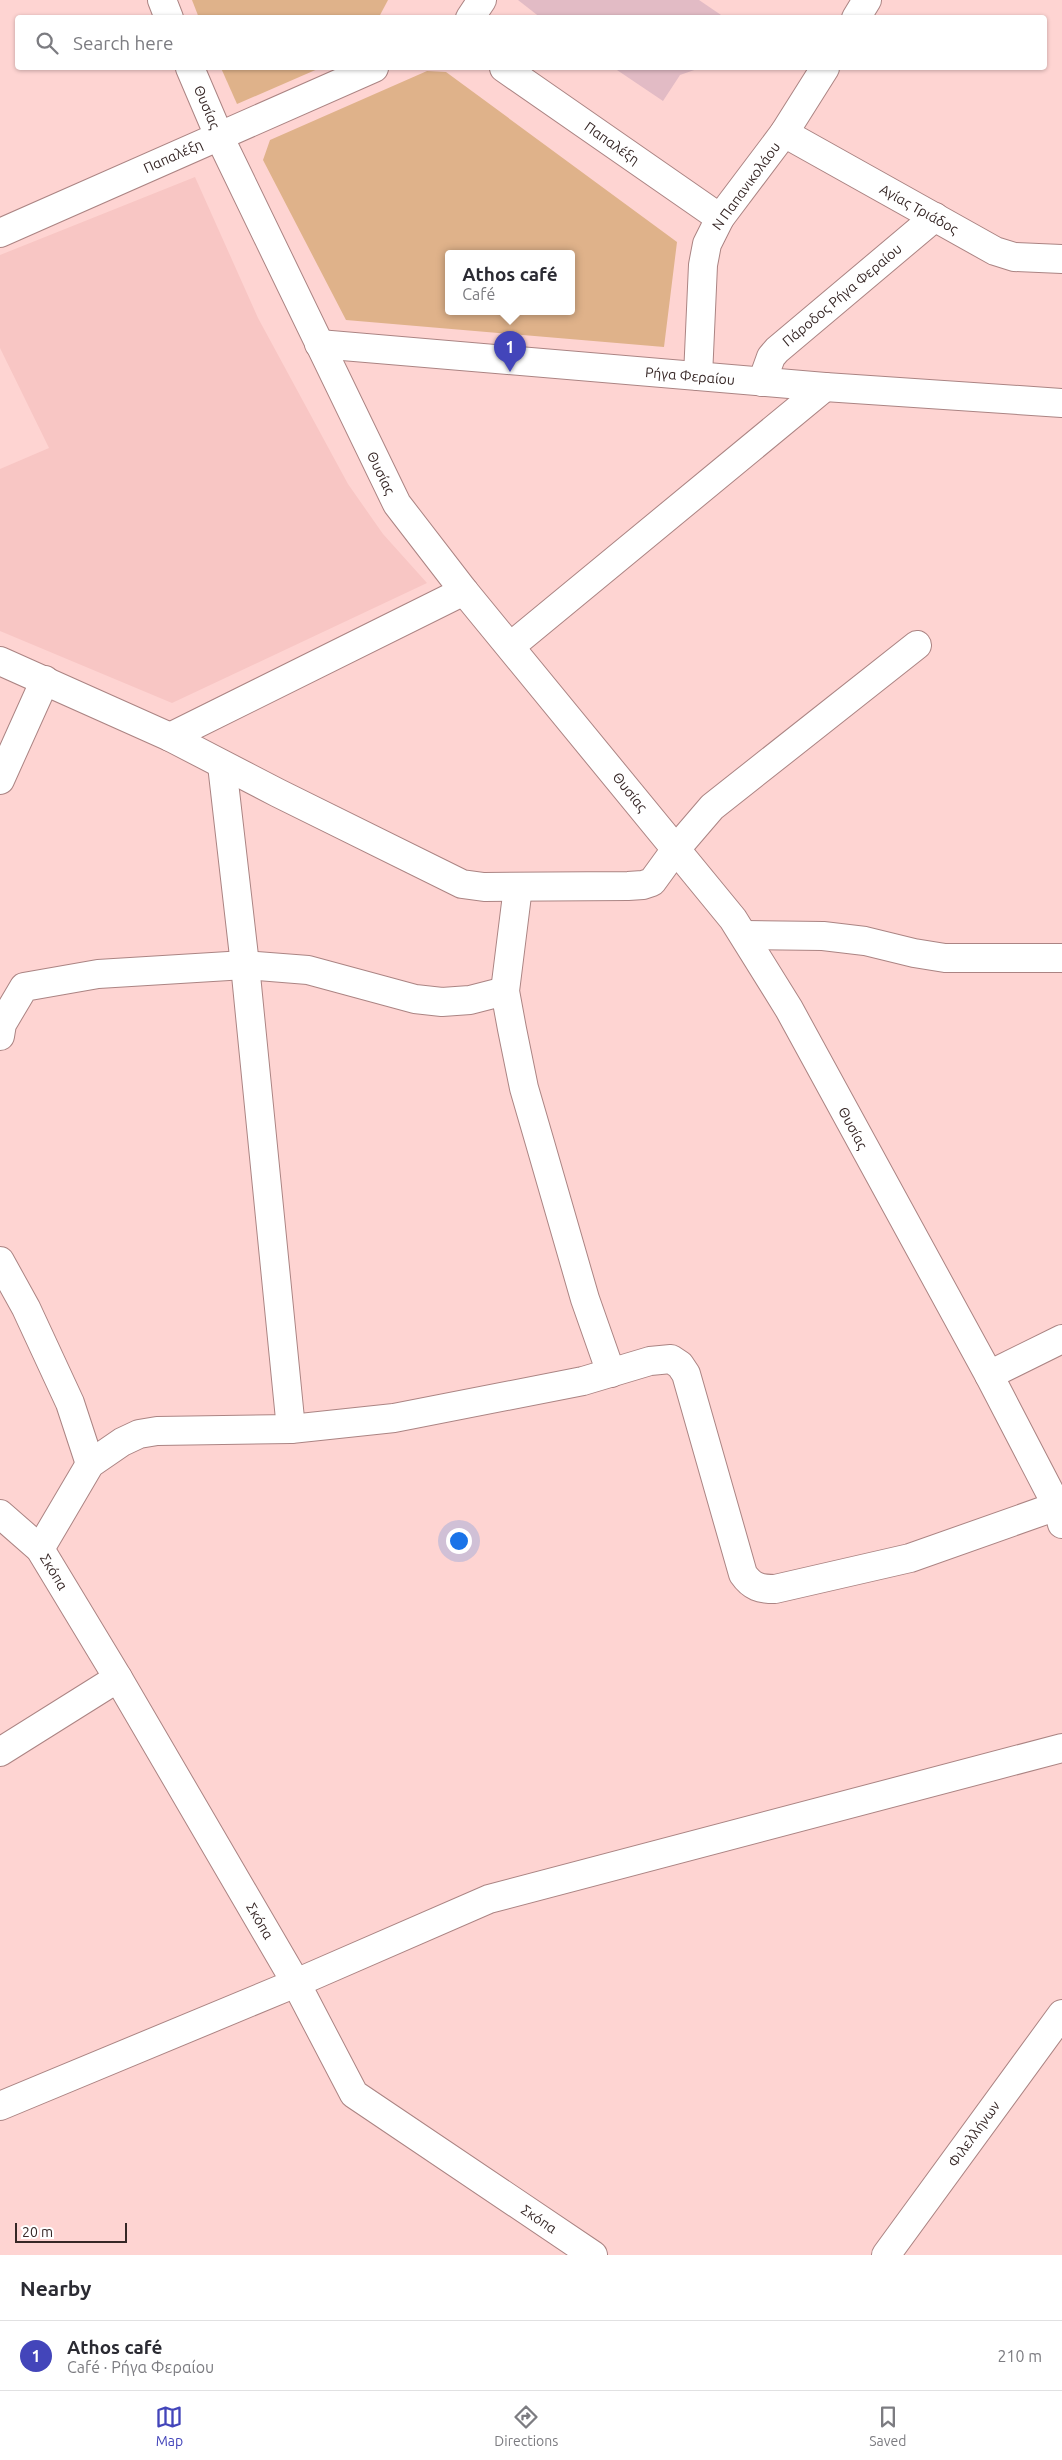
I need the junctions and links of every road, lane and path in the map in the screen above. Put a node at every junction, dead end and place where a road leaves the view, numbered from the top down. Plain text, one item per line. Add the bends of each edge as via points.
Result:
1 (162, 0) edge
2 (482, 0) edge
3 (867, 0) edge
4 (168, 15) edge
5 (472, 15) edge
6 (858, 15) edge
7 (191, 70) edge
8 (369, 70) edge
9 (507, 70) edge
10 (824, 70) edge
11 (784, 133) junction
12 (219, 136) junction
13 (935, 217) junction
14 (720, 218) junction
15 (0, 233) edge
16 (1062, 259) edge
17 (319, 344) junction
18 (698, 376) junction
19 (762, 382) junction
20 (825, 387) junction
21 (1062, 403) edge
22 (464, 591) junction
23 (917, 644) dead end
24 (511, 646) junction
25 (0, 661) edge
26 (45, 680) junction
27 (170, 737) junction
28 (222, 765) junction
29 (0, 780) edge
30 (676, 849) junction
31 (518, 887) junction
32 (744, 935) junction
33 (1062, 958) edge
34 (245, 965) junction
35 (12, 985) edge
36 (505, 991) junction
37 (0, 1036) edge
38 (0, 1261) edge
39 (1062, 1339) edge
40 (611, 1373) junction
41 (989, 1375) junction
42 (291, 1429) junction
43 (90, 1464) junction
44 (0, 1514) edge
45 (1059, 1515) edge
46 (40, 1549) junction
47 (118, 1678) junction
48 (1062, 1748) edge
49 (0, 1752) edge
50 (296, 1983) junction
51 (1062, 2014) edge
52 (0, 2106) edge
53 (593, 2255) edge
54 (886, 2255) edge

1 - 4 street
2 - 5 street
3 - 6 street
7 - 12 street, Θυσίας
8 - 12 street, Παπαλέξη
9 - 14 street, Παπαλέξη
10 - 11 street, Ν Παπανικολάου
11 - 13 street, Αγίας Τριάδος
11 - 14 street, Ν Παπανικολάου
12 - 15 street, Παπαλέξη
12 - 17 street, Θυσίας
13 - 16 street, Αγίας Τριάδος via 995,251 1014,257
13 - 19 street, Πάροδος Ρήγα Φεραίου via 777,350
14 - 18 street, Ν Παπανικολάου via 707,244 703,265
17 - 18 street, Ρήγα Φεραίου
17 - 22 street, Θυσίας via 397,504
18 - 19 street, Ρήγα Φεραίου
19 - 20 street, Ρήγα Φεραίου
20 - 21 street, Ρήγα Φεραίου
20 - 24 street
22 - 24 street, Θυσίας
22 - 27 street
23 - 30 street via 712,807
24 - 30 street, Θυσίας
25 - 26 street
26 - 27 street
26 - 29 street
27 - 28 street
28 - 31 street via 453,880 477,887
28 - 34 street
30 - 31 street via 649,884
30 - 32 street, Θυσίας
31 - 36 street
32 - 33 street via 823,936 866,941 945,958
32 - 41 street, Θυσίας via 789,1009
34 - 35 street via 98,974
34 - 36 street via 308,970 415,1000 470,1000
34 - 42 street
35 - 37 street
36 - 40 street via 524,1088 585,1299
38 - 43 street via 26,1308 70,1403
39 - 41 street
40 - 42 street via 394,1418
40 - 45 street via 650,1361 671,1359 680,1365 686,1374 743,1574 757,1588 775,1589 910,1558
41 - 45 street, Θυσίας
42 - 43 street via 148,1432 122,1442
43 - 46 street
44 - 46 street, Σκόπα
46 - 47 street, Σκόπα
47 - 49 street
47 - 50 street, Σκόπα
48 - 50 street via 489,1899
50 - 52 street
50 - 53 street, Σκόπα via 354,2094
51 - 54 street, Φιλελλήνων

